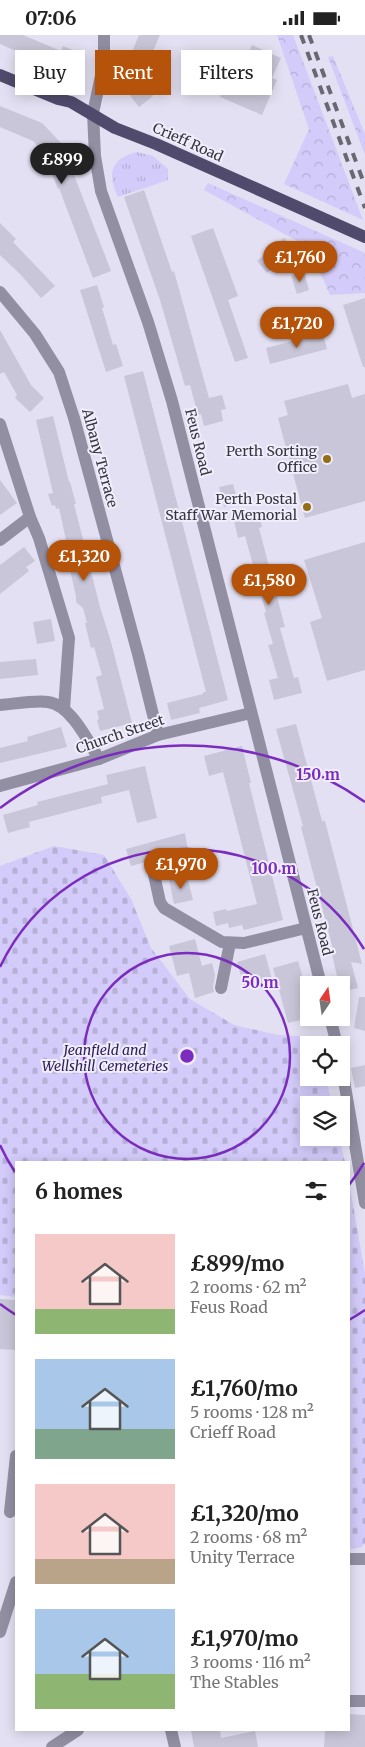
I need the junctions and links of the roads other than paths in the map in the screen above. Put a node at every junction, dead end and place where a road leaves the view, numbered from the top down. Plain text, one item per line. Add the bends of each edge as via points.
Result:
1 (104, 35) edge
2 (0, 75) edge
3 (93, 113) junction
4 (365, 237) edge
5 (0, 292) edge
6 (0, 424) edge
7 (30, 517) junction
8 (0, 540) edge
9 (0, 705) edge
10 (64, 709) junction
11 (251, 713) junction
12 (158, 735) junction
13 (100, 759) junction
14 (0, 786) edge
15 (153, 870) dead end
16 (306, 928) junction
17 (230, 943) junction
18 (319, 976) edge
19 (221, 988) dead end
20 (345, 1086) edge
21 (365, 1203) edge
22 (15, 1464) edge
23 (9, 1512) edge
24 (350, 1559) edge
25 (365, 1559) edge
26 (15, 1585) edge
27 (0, 1632) edge
28 (350, 1701) edge
29 (365, 1701) edge
30 (76, 1731) edge
31 (171, 1731) edge
32 (52, 1747) edge
33 (175, 1747) edge

1 - 3 street, Feus Road via 104,62
2 - 3 main road, Crieff Road
3 - 4 main road, Crieff Road via 116,128
3 - 11 street, Feus Road via 101,191 148,322 172,401
5 - 12 street, Albany Terrace via 35,334 59,372
6 - 7 street
7 - 8 street
7 - 10 street via 69,638
9 - 10 street via 48,702
10 - 13 street
11 - 12 street, Church Street
11 - 16 street, Feus Road
12 - 13 street, Church Street
13 - 14 street, Church Street
15 - 17 street via 164,908 215,939
16 - 17 street via 252,942
16 - 18 street, Feus Road
17 - 19 street
20 - 21 street
22 - 23 street
24 - 25 street
26 - 27 street
28 - 29 street
30 - 32 street
31 - 33 street

